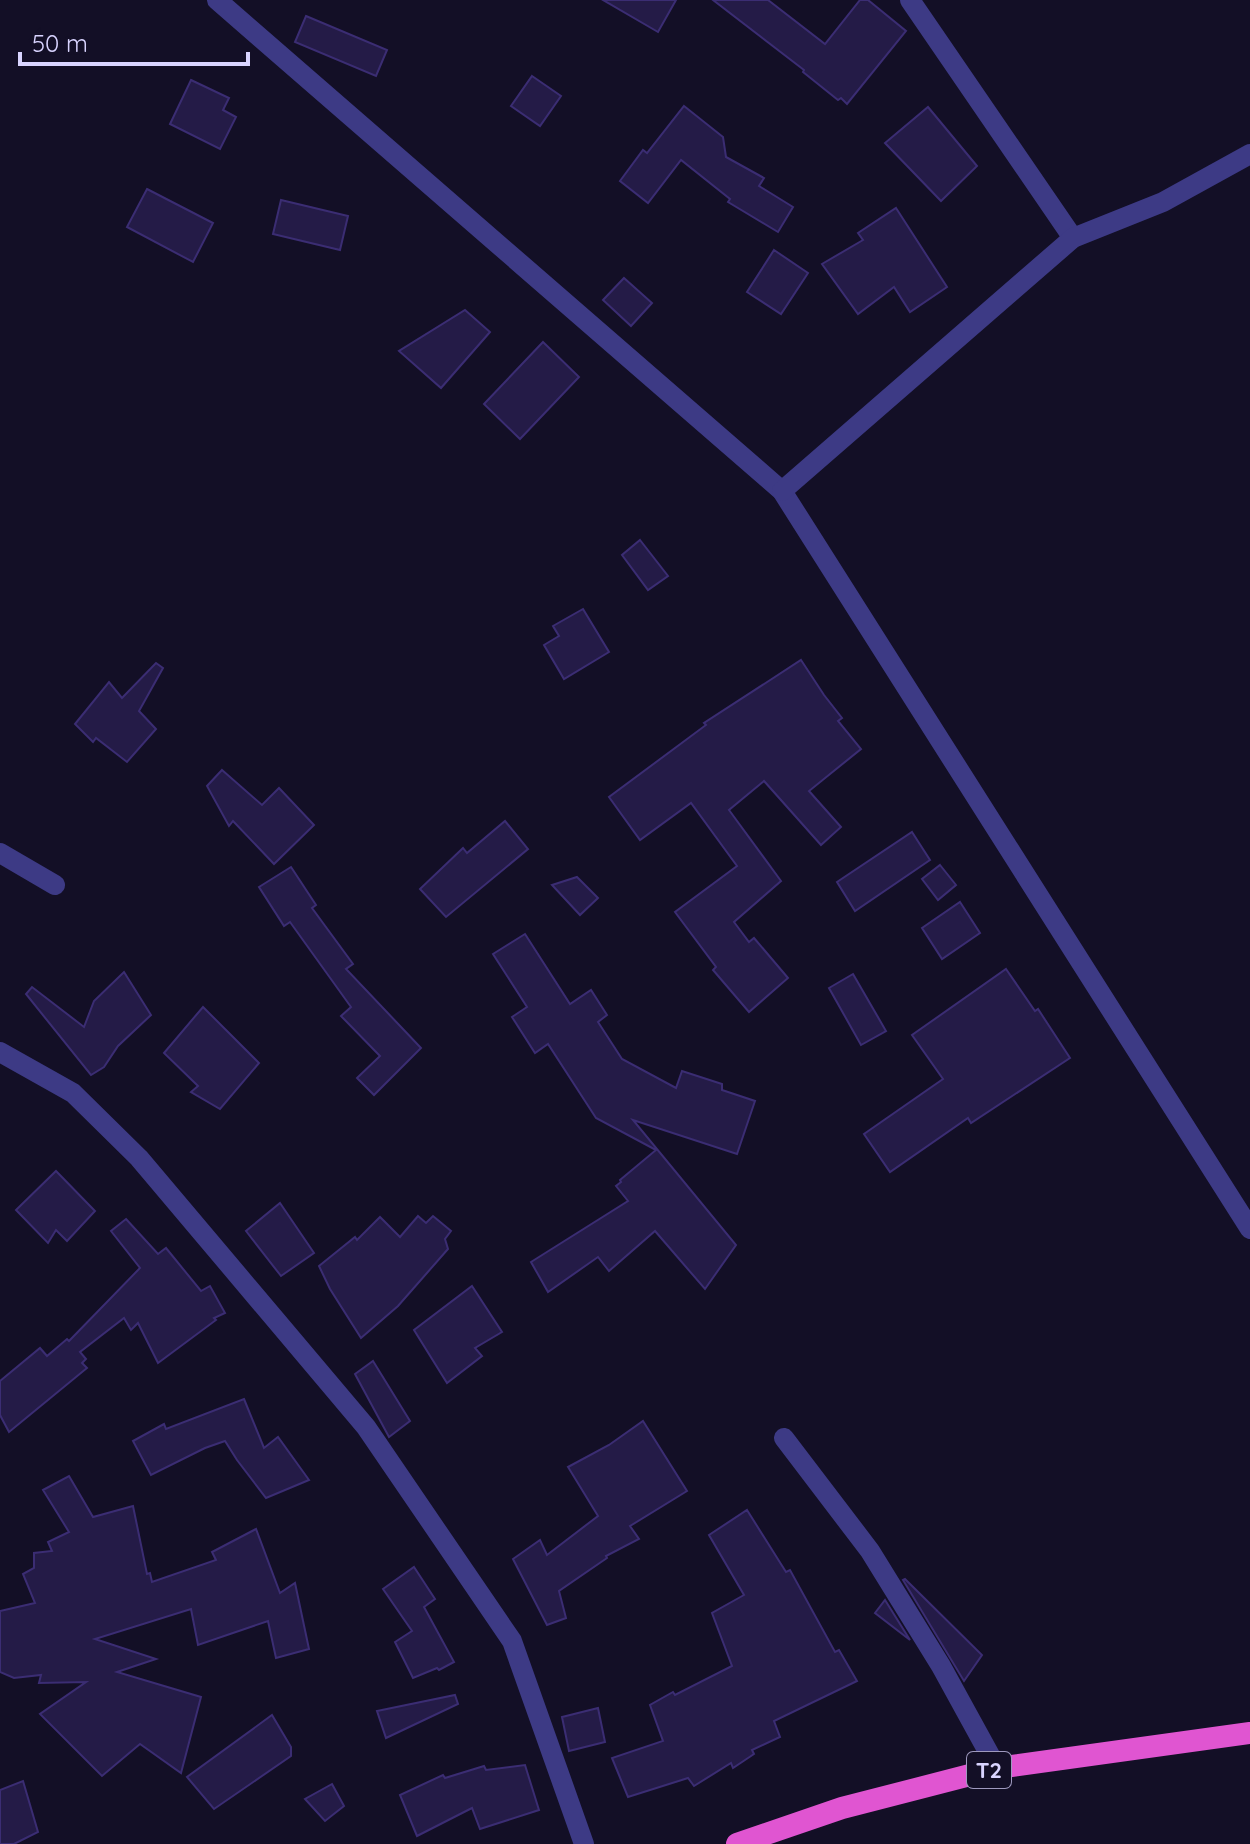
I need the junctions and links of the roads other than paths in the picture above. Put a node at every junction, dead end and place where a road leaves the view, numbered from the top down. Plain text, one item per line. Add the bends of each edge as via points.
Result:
1 (217, 0) edge
2 (910, 0) edge
3 (1250, 154) edge
4 (1073, 238) junction
5 (782, 491) junction
6 (0, 853) edge
7 (55, 885) dead end
8 (0, 1052) edge
9 (1250, 1229) edge
10 (784, 1438) dead end
11 (1250, 1733) edge
12 (997, 1768) junction
13 (584, 1844) edge
14 (737, 1844) edge

1 - 5 street
2 - 4 street
3 - 4 street via 1163,202
4 - 5 street
5 - 9 street
6 - 7 street
8 - 13 street via 73,1093 139,1158 366,1427 512,1641
10 - 12 street via 870,1551
11 - 12 highway, T2
12 - 14 highway, T2 via 842,1808

